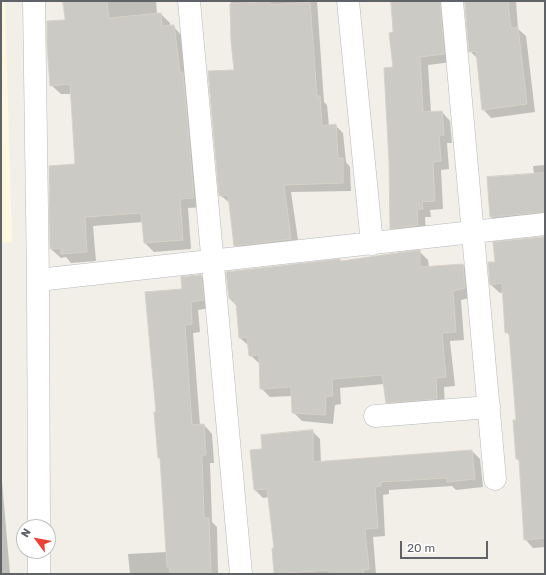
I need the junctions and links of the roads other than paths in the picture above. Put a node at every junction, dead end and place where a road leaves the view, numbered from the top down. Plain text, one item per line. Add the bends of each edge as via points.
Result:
1 (34, 1) edge
2 (189, 1) edge
3 (348, 1) edge
4 (452, 1) edge
5 (545, 224) edge
6 (474, 233) junction
7 (372, 244) junction
8 (211, 261) junction
9 (38, 280) junction
10 (489, 406) junction
11 (375, 416) dead end
12 (495, 479) dead end
13 (39, 519) edge
14 (39, 559) edge
15 (39, 574) edge
16 (241, 574) edge

1 - 9 street
2 - 8 street
3 - 7 street
4 - 6 street
5 - 6 street
6 - 7 street
6 - 10 street
7 - 8 street
8 - 9 street
8 - 16 street
9 - 13 street
10 - 11 street
10 - 12 street
14 - 15 street

